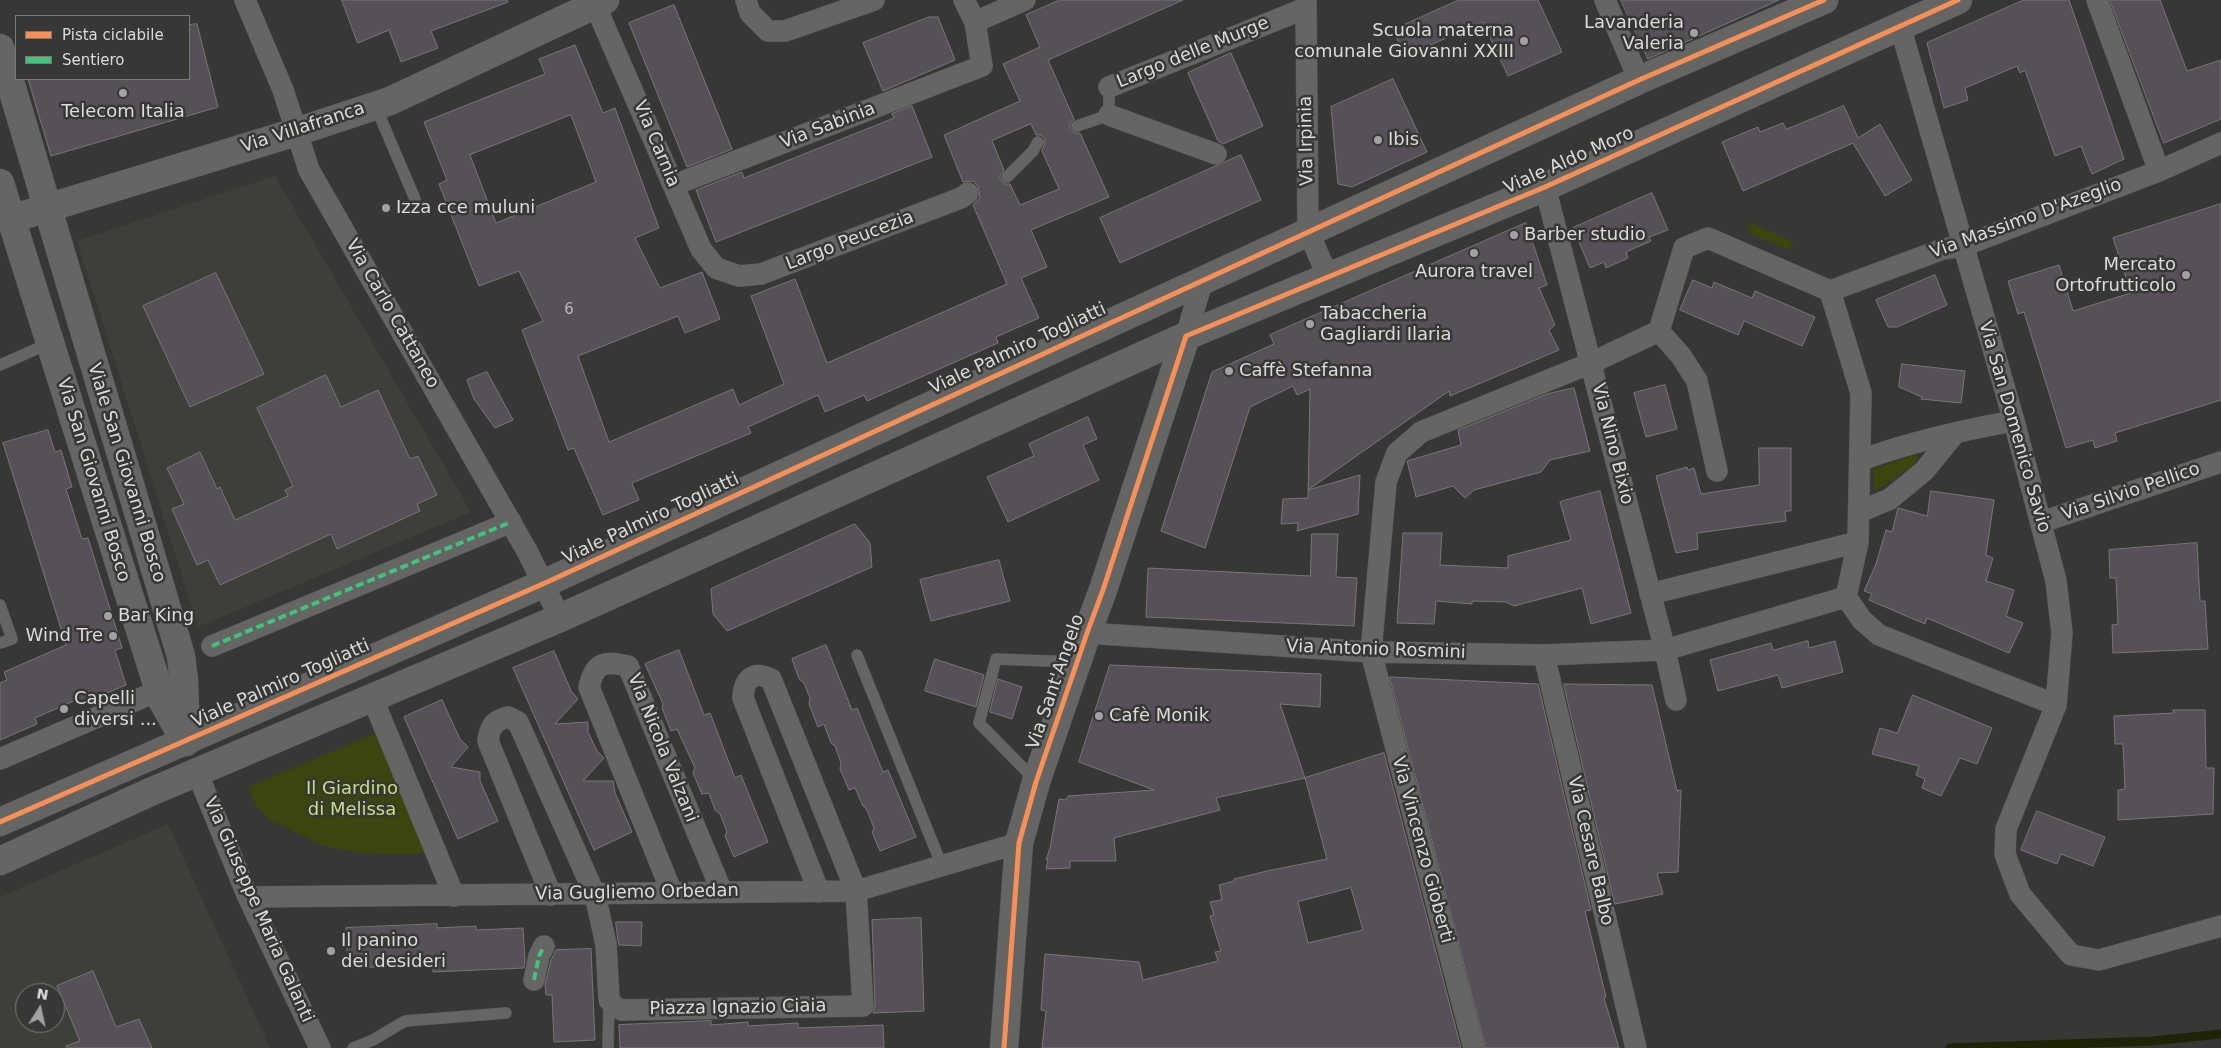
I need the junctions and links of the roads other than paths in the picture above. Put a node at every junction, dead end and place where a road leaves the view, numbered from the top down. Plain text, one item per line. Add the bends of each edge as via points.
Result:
1 (245, 0) edge
2 (746, 0) edge
3 (874, 0) edge
4 (964, 0) edge
5 (1025, 0) edge
6 (1605, 0) edge
7 (1958, 0) edge
8 (2097, 0) edge
9 (1821, 1) edge
10 (598, 2) edge
11 (1306, 4) edge
12 (975, 22) junction
13 (1900, 26) junction
14 (0, 48) edge
15 (1639, 80) junction
16 (1109, 87) joint
17 (375, 105) junction
18 (1109, 115) junction
19 (1077, 126) dead end
20 (296, 132) junction
21 (1038, 142) dead end
22 (2221, 143) edge
23 (1216, 154) dead end
24 (2159, 171) junction
25 (1007, 177) dead end
26 (0, 183) edge
27 (674, 185) junction
28 (1545, 187) junction
29 (968, 194) dead end
30 (415, 200) dead end
31 (47, 208) junction
32 (6, 222) edge
33 (1308, 230) junction
34 (1963, 246) junction
35 (728, 273) joint
36 (1328, 277) junction
37 (1203, 279) junction
38 (1830, 291) junction
39 (1659, 331) junction
40 (1186, 336) junction
41 (50, 342) junction
42 (1591, 363) junction
43 (0, 365) edge
44 (2014, 421) junction
45 (1955, 433) junction
46 (1861, 460) junction
47 (2221, 462) edge
48 (1718, 471) dead end
49 (1859, 512) junction
50 (510, 522) junction
51 (2042, 522) junction
52 (1858, 542) junction
53 (545, 583) junction
54 (1650, 594) junction
55 (1846, 597) junction
56 (0, 605) edge
57 (560, 618) junction
58 (1087, 633) junction
59 (0, 643) edge
60 (212, 646) dead end
61 (1665, 650) junction
62 (1371, 652) junction
63 (857, 655) dead end
64 (1544, 655) junction
65 (1076, 662) junction
66 (160, 690) junction
67 (372, 697) junction
68 (1676, 700) dead end
69 (2056, 705) junction
70 (186, 742) junction
71 (0, 759) edge
72 (197, 772) junction
73 (1036, 782) junction
74 (0, 822) edge
75 (1018, 843) junction
76 (0, 861) edge
77 (942, 866) junction
78 (856, 891) junction
79 (722, 892) junction
80 (819, 892) junction
81 (672, 893) junction
82 (595, 894) junction
83 (551, 895) junction
84 (454, 896) junction
85 (248, 897) junction
86 (2221, 926) edge
87 (544, 946) dead end
88 (534, 980) dead end
89 (609, 1000) junction
90 (506, 1013) dead end
91 (320, 1048) edge
92 (353, 1048) edge
93 (608, 1048) edge
94 (1004, 1048) edge
95 (1474, 1048) edge
96 (1636, 1048) edge

1 - 20 street, Via Carlo Cattaneo via 283,90
2 - 3 street via 750,13 768,31 785,31
4 - 12 street
5 - 12 street
6 - 15 street
7 - 13 street, Viale Aldo Moro
8 - 24 street
9 - 15 street
10 - 17 street, Via Villafranca
10 - 27 street, Via Carnia
11 - 16 street, Largo delle Murge
11 - 33 street, Via Irpinia
12 - 27 street, Via Sabinia via 982,66
13 - 28 street, Viale Aldo Moro
13 - 34 street, Via San Domenico Savio
14 - 31 street
15 - 33 street
16 - 18 lane
17 - 20 street, Via Villafranca
17 - 30 lane
18 - 19 lane
18 - 23 street, Largo delle Murge
20 - 31 street, Via Villafranca
20 - 50 street, Via Carlo Cattaneo via 309,170
21 - 25 lane
22 - 24 street, Via Massimo D'Azeglio
24 - 34 street, Via Massimo D'Azeglio
26 - 32 street, Via San Giovanni Bosco
27 - 35 street, Via Carnia via 701,249 716,268
28 - 36 street, Viale Aldo Moro
28 - 42 street, Via Nino Bixio
29 - 35 street, Largo Peucezia via 761,274 739,276
31 - 32 street, Via Villafranca
31 - 70 street, Viale San Giovanni Bosco via 181,656
32 - 41 street, Via San Giovanni Bosco
33 - 36 street, Via Irpinia
33 - 37 street, Viale Palmiro Togliatti
34 - 38 street, Via Massimo D'Azeglio via 1943,249
34 - 44 street, Via San Domenico Savio
36 - 40 street, Viale Aldo Moro
37 - 40 street
37 - 53 street, Viale Palmiro Togliatti
38 - 39 street via 1708,238 1684,248
38 - 46 street via 1861,393
39 - 42 street, Via Vincenzo Gioberti
39 - 48 street via 1697,381
40 - 57 street
40 - 58 street, Via Sant'Angelo
41 - 43 lane
41 - 66 street, Via San Giovanni Bosco
42 - 54 street, Via Nino Bixio
42 - 62 street, Via Vincenzo Gioberti via 1421,432 1397,453 1386,482
44 - 45 street
44 - 51 street, Via San Domenico Savio
45 - 46 street
45 - 49 street via 1924,471 1890,498
46 - 49 street
47 - 51 street, Via Silvio Pellico
49 - 52 street
50 - 53 street, Via Carlo Cattaneo
50 - 60 street
51 - 69 street, Via San Domenico Savio via 2056,581 2062,633
52 - 54 street
52 - 55 street
53 - 57 street, Via Carlo Cattaneo
53 - 70 street, Viale Palmiro Togliatti
54 - 61 street, Via Nino Bixio
55 - 61 street, Via Antonio Rosmini
55 - 69 street via 1862,620 1878,635
56 - 59 lane via 12,639
57 - 67 street
58 - 62 street, Via Antonio Rosmini
58 - 65 street, Via Sant'Angelo
61 - 64 street, Via Antonio Rosmini
61 - 68 street, Via Nino Bixio
62 - 64 street, Via Antonio Rosmini
62 - 95 street, Via Vincenzo Gioberti
63 - 77 lane
64 - 96 street, Via Cesare Balbo
65 - 73 street, Via Sant'Angelo
65 - 73 lane via 996,659 979,723
66 - 70 street, Via San Giovanni Bosco via 162,700
66 - 71 street
67 - 72 street
67 - 84 street
69 - 86 street, Via San Domenico Savio via 2006,829 2005,854 2020,894 2071,954 2099,960
70 - 72 street, Via San Giovanni Bosco
70 - 74 street, Viale Palmiro Togliatti
72 - 76 street
72 - 85 street, Via Giuseppe Maria Galanti
73 - 75 street, Via Sant'Angelo
75 - 77 street, Via Gugliemo Orbedan
75 - 94 street, Via Sant'Angelo
77 - 78 street, Via Gugliemo Orbedan
78 - 80 street, Via Gugliemo Orbedan
78 - 80 street via 771,679 763,675 753,676 744,687 743,698
78 - 89 street, Piazza Ignazio Ciaia via 862,1006 622,1010
79 - 80 street, Via Gugliemo Orbedan
79 - 81 street, Via Gugliemo Orbedan
79 - 81 street, Via Nicola Valzani via 628,666 611,662 602,664 591,676 588,687
81 - 82 street, Via Gugliemo Orbedan
82 - 83 street, Via Gugliemo Orbedan
82 - 83 street via 518,722 508,717 497,720 490,727 488,741
82 - 89 street via 606,944
83 - 84 street, Via Gugliemo Orbedan
84 - 85 street, Via Gugliemo Orbedan
85 - 91 street, Via Giuseppe Maria Galanti
87 - 88 street
89 - 93 lane
90 - 92 lane via 405,1021

